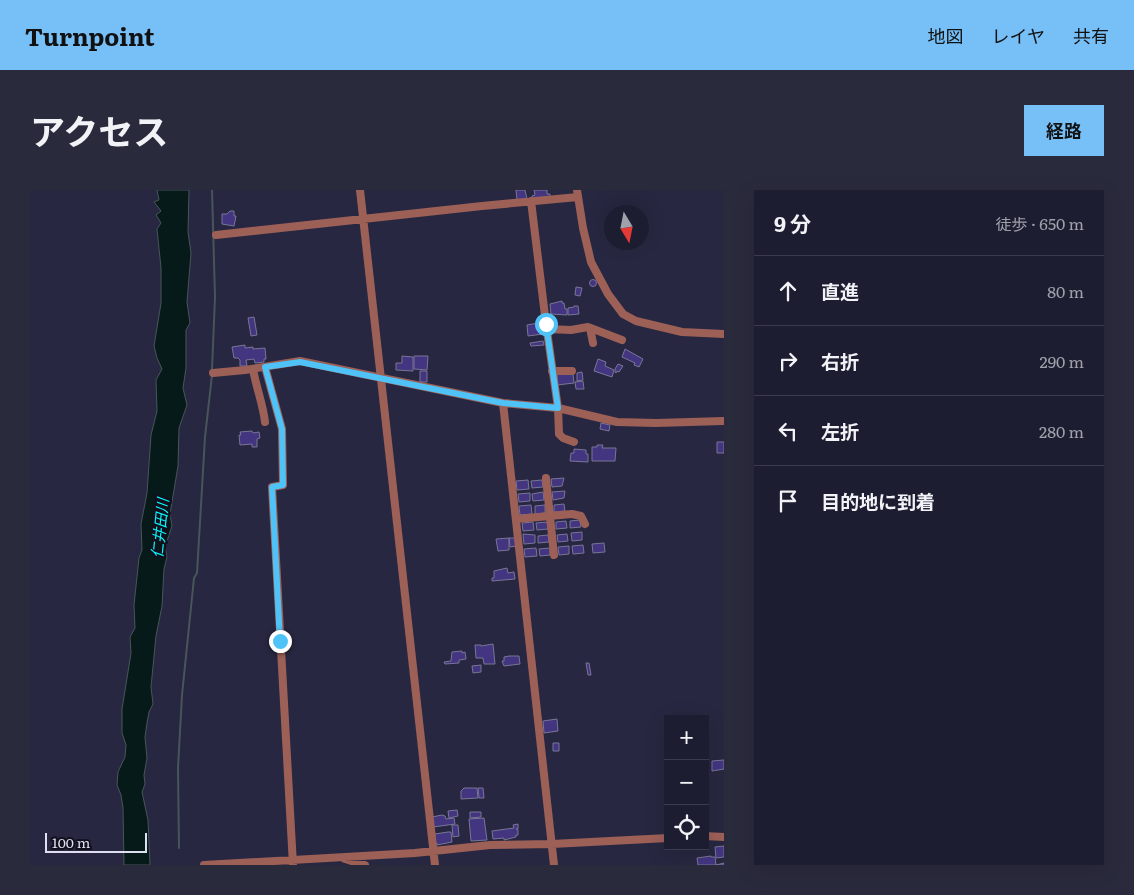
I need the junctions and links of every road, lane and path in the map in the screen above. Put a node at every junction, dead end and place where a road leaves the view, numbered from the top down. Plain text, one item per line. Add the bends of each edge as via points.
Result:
1 (360, 190) edge
2 (577, 194) edge
3 (531, 201) junction
4 (363, 220) junction
5 (216, 235) dead end
6 (590, 328) junction
7 (546, 329) junction
8 (724, 334) edge
9 (622, 340) dead end
10 (593, 343) dead end
11 (265, 367) junction
12 (253, 369) junction
13 (552, 371) junction
14 (572, 371) dead end
15 (213, 373) dead end
16 (380, 378) junction
17 (503, 403) junction
18 (558, 408) junction
19 (724, 421) edge
20 (265, 422) dead end
21 (574, 442) dead end
22 (546, 478) dead end
23 (550, 516) junction
24 (516, 519) junction
25 (585, 524) dead end
26 (554, 555) dead end
27 (709, 836) edge
28 (724, 837) edge
29 (664, 838) edge
30 (552, 844) junction
31 (433, 852) junction
32 (340, 857) junction
33 (293, 862) edge
34 (255, 863) edge
35 (204, 865) edge
36 (364, 865) edge
37 (435, 865) edge
38 (554, 865) edge

1 - 4 street
2 - 3 street
2 - 8 street via 592,262 608,294 623,314 636,321 682,332
3 - 4 street
3 - 7 street
4 - 5 street
4 - 16 street
6 - 7 street
6 - 9 street
6 - 10 street
7 - 13 street
11 - 12 street
11 - 16 street via 300,362
11 - 33 street via 282,429 283,485 272,487
12 - 15 street
12 - 20 street
13 - 14 street
13 - 18 street
16 - 17 street
16 - 31 street
17 - 18 street
17 - 24 street
18 - 19 street via 617,422
18 - 21 street via 560,436
22 - 23 street
23 - 24 street
23 - 25 street via 578,515
23 - 26 street
24 - 30 street
27 - 28 street
29 - 30 street
30 - 31 street via 463,847
30 - 38 street
31 - 32 street
31 - 37 street
32 - 33 street
32 - 36 street
33 - 34 street
34 - 35 street

